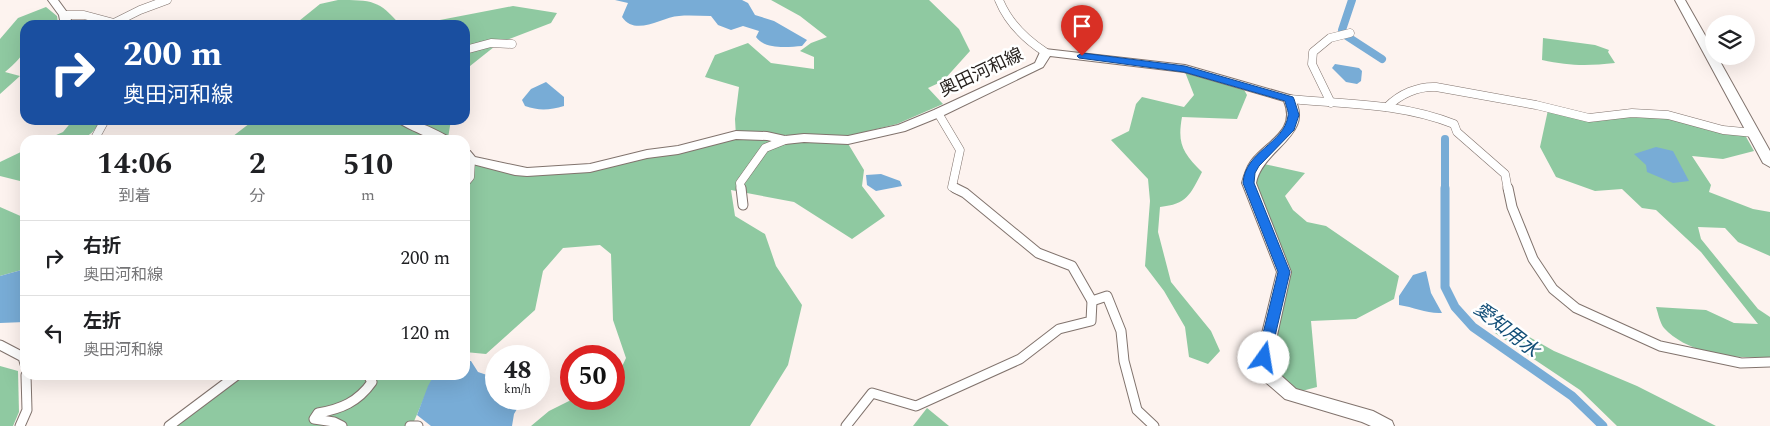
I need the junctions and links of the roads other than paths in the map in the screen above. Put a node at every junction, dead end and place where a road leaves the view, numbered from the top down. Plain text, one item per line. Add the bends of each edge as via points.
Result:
1 (53, 0) edge
2 (167, 0) edge
3 (1000, 0) edge
4 (1680, 0) edge
5 (65, 20) edge
6 (103, 20) edge
7 (120, 20) edge
8 (1350, 33) dead end
9 (512, 44) dead end
10 (470, 49) edge
11 (1045, 52) junction
12 (1289, 99) junction
13 (1331, 103) junction
14 (1387, 107) junction
15 (938, 112) junction
16 (415, 125) edge
17 (1754, 134) junction
18 (435, 135) edge
19 (785, 140) junction
20 (470, 158) edge
21 (1770, 163) edge
22 (742, 205) dead end
23 (1092, 301) junction
24 (0, 345) edge
25 (20, 355) edge
26 (1770, 362) edge
27 (26, 380) edge
28 (230, 380) edge
29 (371, 380) edge
30 (20, 426) edge
31 (169, 426) edge
32 (342, 426) edge
33 (410, 426) edge
34 (418, 426) edge
35 (846, 426) edge
36 (1154, 426) edge
37 (1386, 426) edge

1 - 5 main road
2 - 7 street
3 - 11 street via 1019,30
4 - 17 main road
5 - 6 street via 84,15
8 - 13 street via 1329,37 1313,52 1312,64
9 - 10 street via 490,43
11 - 12 main road, 奥田河和線 via 1185,69
11 - 15 main road, 奥田河和線 via 1039,65
12 - 13 street
12 - 37 main road via 1294,115 1289,130 1249,173 1249,183 1284,272 1264,358 1269,375 1291,394 1367,416
13 - 14 street
14 - 17 street via 1416,90 1436,87 1536,104 1589,118 1632,113 1661,115
14 - 26 street via 1435,115 1454,124 1457,132 1505,174 1512,207 1533,259 1552,289 1576,308 1660,346 1741,363
15 - 19 main road, 奥田河和線 via 901,128 848,140
15 - 23 street via 960,150 952,187 965,193 1038,253 1072,266
16 - 18 main road
17 - 21 main road
19 - 20 main road, 奥田河和線 via 736,135 590,168 563,170 515,171
19 - 22 street via 765,148 740,183
23 - 35 street via 1091,321 1059,329 1020,359 916,406 872,393
23 - 36 street via 1107,296 1121,331 1124,361 1137,410
24 - 25 street
27 - 30 street via 27,410
28 - 31 street
29 - 32 street via 365,393 342,409 318,413 314,420
33 - 34 street

